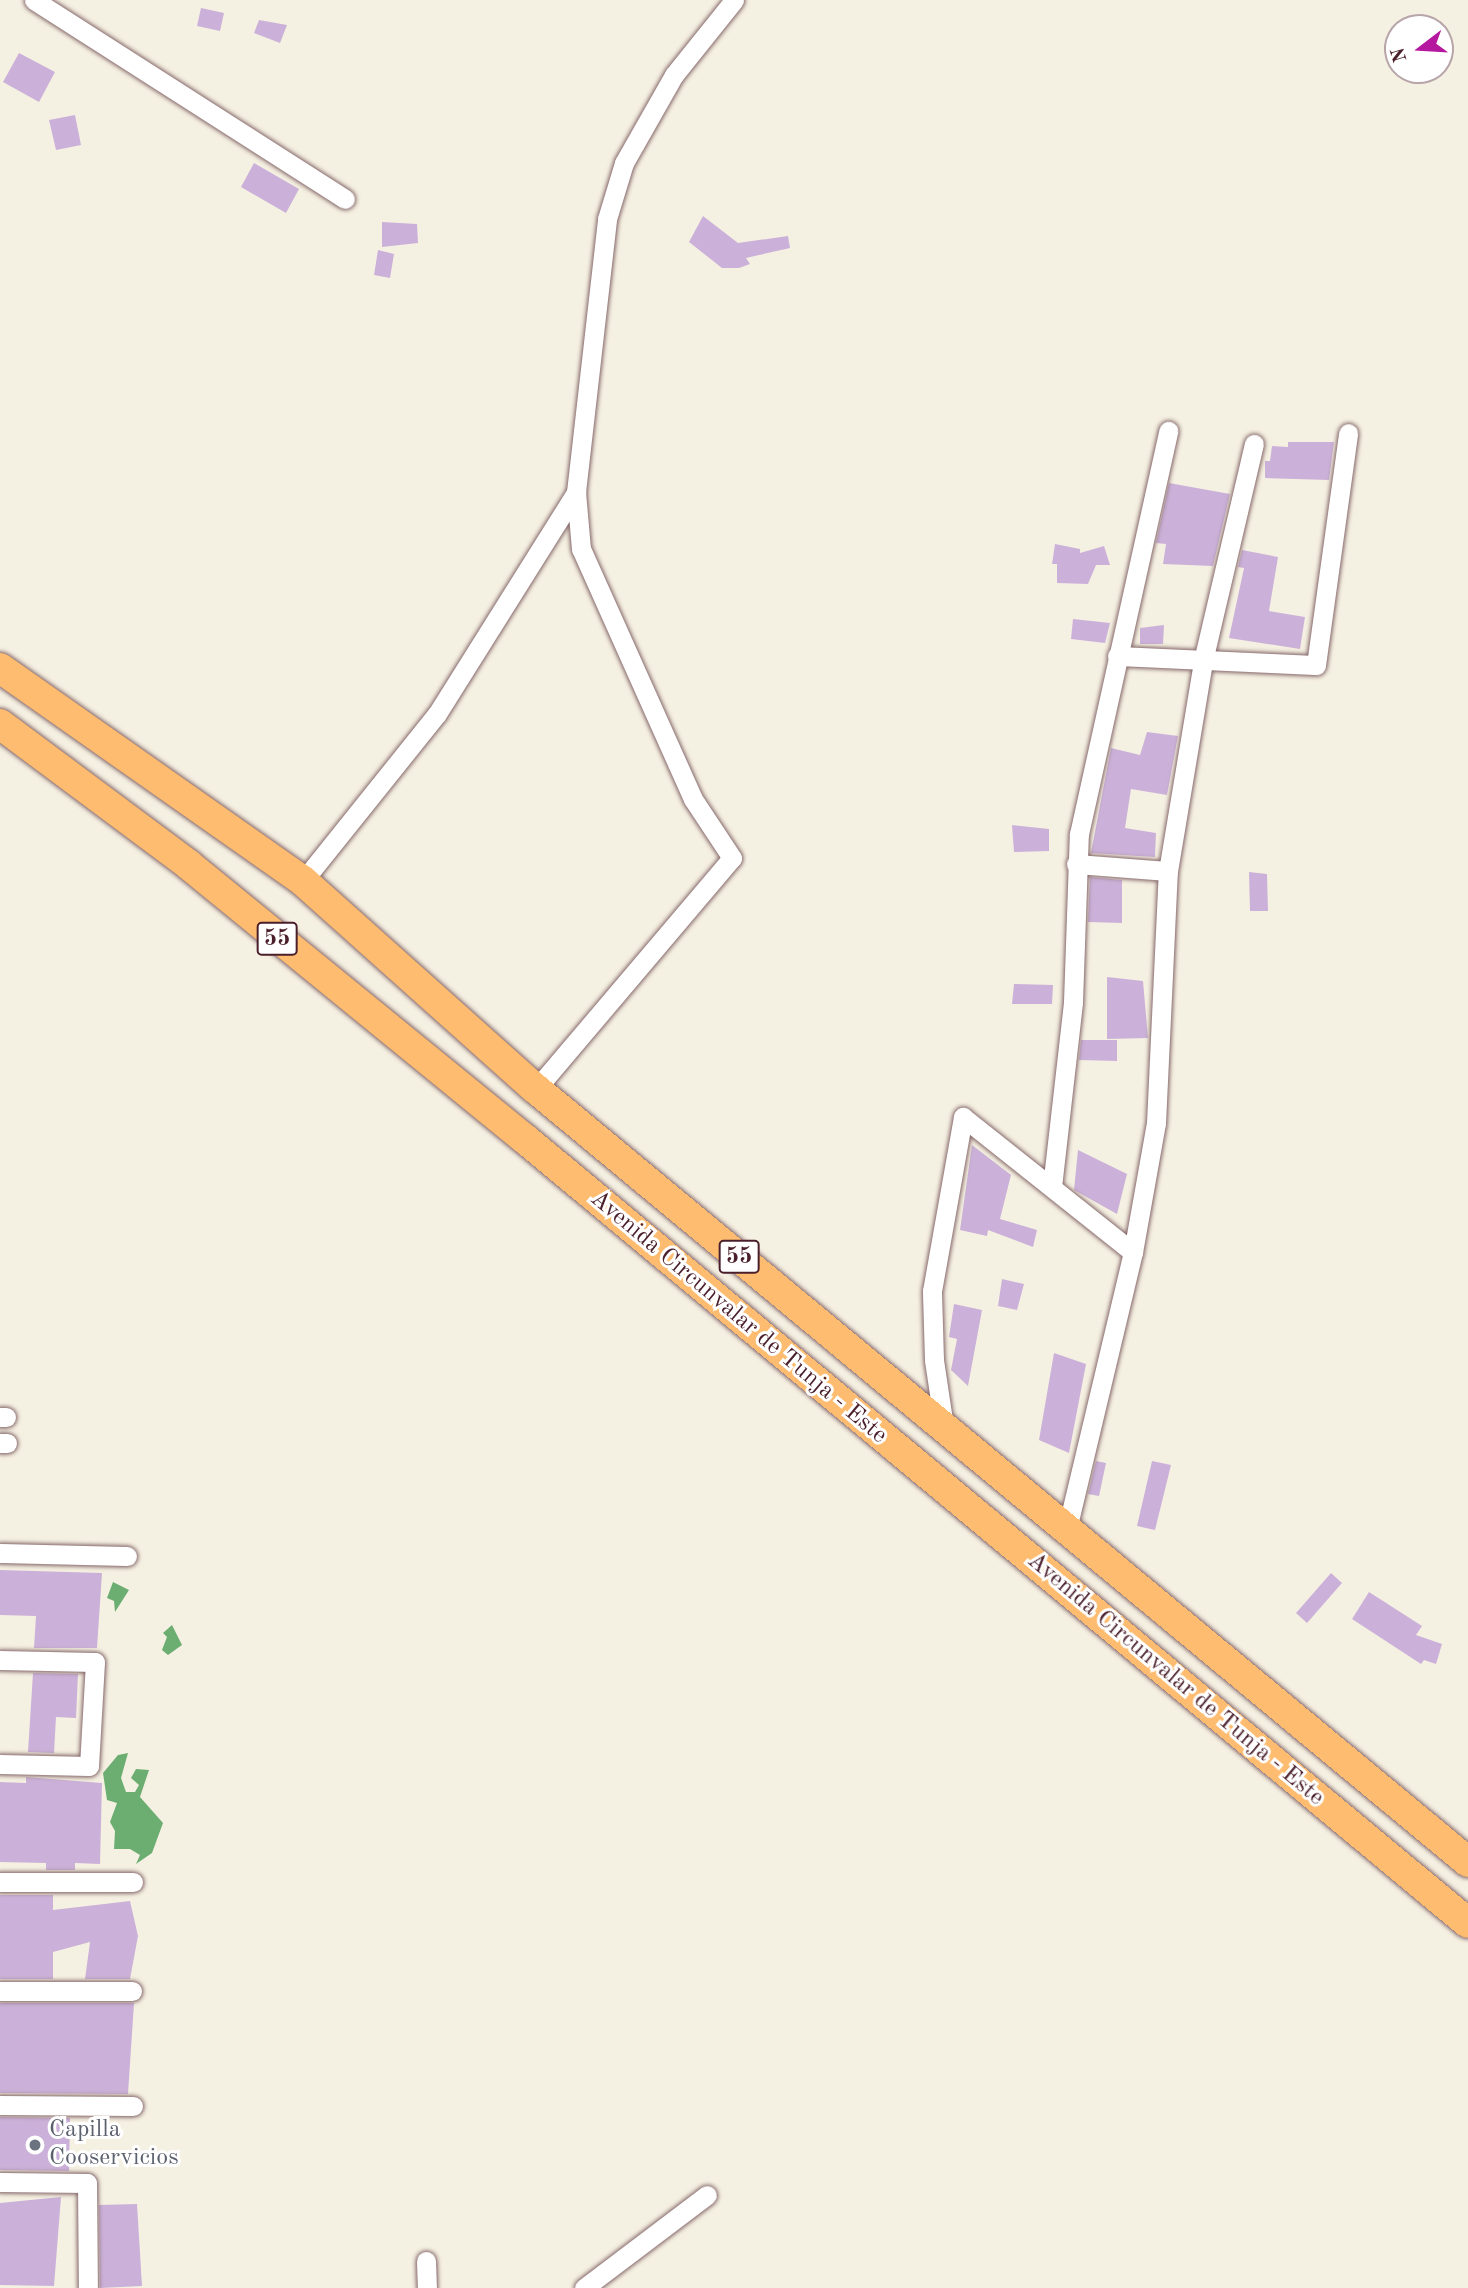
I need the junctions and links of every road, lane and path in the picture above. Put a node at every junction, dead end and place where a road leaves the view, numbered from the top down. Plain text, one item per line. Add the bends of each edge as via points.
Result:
1 (34, 0) edge
2 (734, 0) edge
3 (345, 199) dead end
4 (1168, 431) dead end
5 (1348, 433) dead end
6 (1254, 444) dead end
7 (576, 492) junction
8 (1117, 656) junction
9 (1203, 661) junction
10 (0, 668) edge
11 (0, 724) edge
12 (1076, 864) junction
13 (1168, 872) junction
14 (303, 881) junction
15 (536, 1088) junction
16 (1052, 1187) junction
17 (1133, 1252) junction
18 (944, 1427) junction
19 (1067, 1530) junction
20 (0, 1553) edge
21 (127, 1556) dead end
22 (0, 1660) edge
23 (0, 1764) edge
24 (1468, 1862) edge
25 (0, 1882) edge
26 (133, 1882) dead end
27 (1468, 1923) edge
28 (0, 1991) edge
29 (132, 1991) dead end
30 (0, 2105) edge
31 (133, 2106) dead end
32 (0, 2182) edge
33 (707, 2195) dead end
34 (426, 2261) dead end
35 (88, 2288) edge
36 (426, 2288) edge
37 (584, 2288) edge

1 - 3 street
2 - 7 street via 674,75 624,163 607,219
4 - 8 street
5 - 9 street via 1316,665
6 - 9 street
7 - 14 street via 436,714
7 - 15 street via 586,561 693,800 732,858
8 - 9 street
8 - 12 street
9 - 13 street
10 - 14 highway, Avenida Circunvalar de Tunja - Este / 55
11 - 27 highway, Avenida Circunvalar de Tunja - Este / 55 via 189,865 515,1130
12 - 13 street
12 - 16 street via 1073,1002
13 - 17 street via 1156,1123
14 - 15 highway, Avenida Circunvalar de Tunja - Este / 55
15 - 18 highway, Avenida Circunvalar de Tunja - Este / 55
16 - 17 street
16 - 18 street via 963,1117 932,1291 934,1360
17 - 19 street
18 - 19 highway, Avenida Circunvalar de Tunja - Este / 55
19 - 24 highway, Avenida Circunvalar de Tunja - Este / 55
20 - 21 street
22 - 23 street via 95,1662 89,1766
25 - 26 street
28 - 29 street
30 - 31 street
32 - 35 street via 87,2183
33 - 37 street
34 - 36 street

